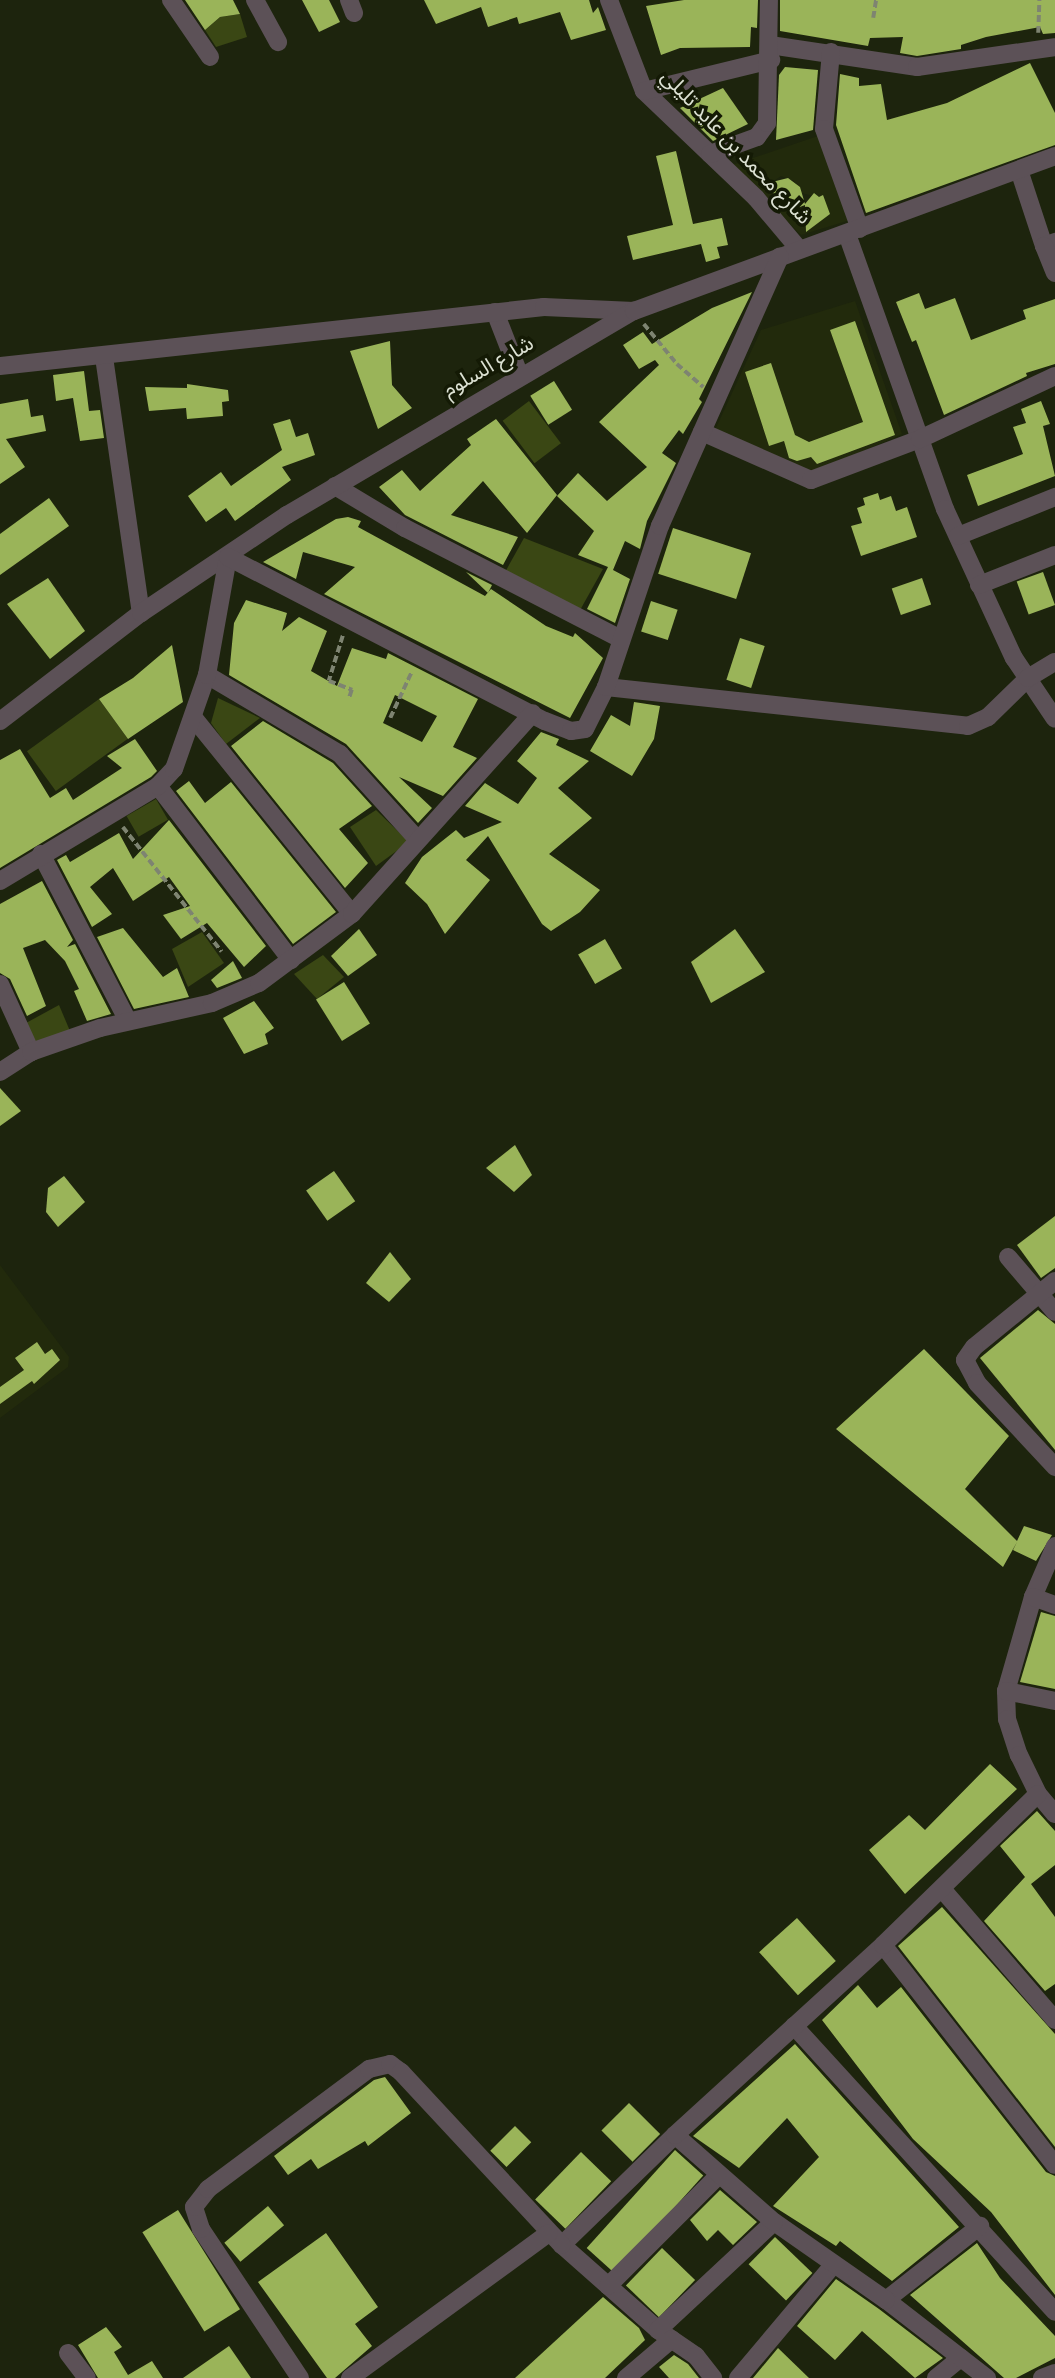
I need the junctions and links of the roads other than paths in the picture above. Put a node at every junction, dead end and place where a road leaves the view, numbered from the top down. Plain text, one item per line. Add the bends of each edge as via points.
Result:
1 (171, 0) edge
2 (255, 0) edge
3 (609, 0) edge
4 (769, 0) edge
5 (278, 42) dead end
6 (1046, 47) edge
7 (831, 52) junction
8 (770, 53) junction
9 (210, 57) dead end
10 (644, 91) junction
11 (710, 154) junction
12 (1055, 156) edge
13 (1019, 170) junction
14 (854, 231) junction
15 (1049, 244) edge
16 (799, 249) junction
17 (780, 257) junction
18 (1055, 273) edge
19 (634, 311) junction
20 (495, 312) junction
21 (104, 357) junction
22 (0, 366) edge
23 (520, 376) junction
24 (1055, 376) edge
25 (702, 432) junction
26 (920, 439) junction
27 (335, 486) junction
28 (1055, 498) edge
29 (958, 536) junction
30 (1055, 555) edge
31 (228, 557) junction
32 (979, 585) junction
33 (141, 612) junction
34 (619, 638) junction
35 (1055, 662) edge
36 (207, 675) junction
37 (1028, 678) junction
38 (606, 687) junction
39 (533, 713) junction
40 (193, 717) junction
41 (1055, 719) edge
42 (0, 721) edge
43 (158, 786) junction
44 (418, 840) junction
45 (41, 854) junction
46 (0, 881) edge
47 (352, 914) junction
48 (291, 960) junction
49 (0, 984) edge
50 (128, 1021) junction
51 (31, 1052) junction
52 (0, 1072) edge
53 (1008, 1257) dead end
54 (1055, 1281) edge
55 (1038, 1293) junction
56 (1055, 1312) edge
57 (1055, 1467) edge
58 (1055, 1546) edge
59 (1033, 1597) junction
60 (1055, 1605) edge
61 (1006, 1691) junction
62 (1055, 1701) edge
63 (1038, 1794) junction
64 (1055, 1814) edge
65 (942, 1889) junction
66 (883, 1945) junction
67 (1048, 1999) edge
68 (1055, 2020) edge
69 (794, 2026) junction
70 (675, 2135) junction
71 (1055, 2165) edge
72 (718, 2176) junction
73 (774, 2222) junction
74 (980, 2226) junction
75 (555, 2239) junction
76 (833, 2265) junction
77 (608, 2286) junction
78 (886, 2300) junction
79 (1055, 2312) edge
80 (665, 2334) junction
81 (68, 2353) dead end
82 (961, 2358) junction
83 (87, 2378) edge
84 (300, 2378) edge
85 (350, 2378) edge
86 (626, 2378) edge
87 (713, 2378) edge
88 (738, 2378) edge
89 (936, 2378) edge
90 (987, 2378) edge

1 - 9 street
2 - 5 street
3 - 10 street, شارع محمد بن عايد تليلي
4 - 8 street
6 - 7 street via 917,67
7 - 8 street
7 - 14 street via 824,129
8 - 10 street
8 - 11 street via 767,122 757,137
10 - 11 street, شارع محمد بن عايد تليلي
11 - 16 street, شارع محمد بن عايد تليلي
12 - 13 street, شارع السلوم
13 - 14 street, شارع السلوم
13 - 15 street
14 - 16 street, شارع السلوم
14 - 26 street
15 - 18 street
16 - 17 street, شارع السلوم
17 - 19 street, شارع السلوم
17 - 25 street
19 - 20 street via 544,307
19 - 23 street, شارع السلوم
20 - 21 street
20 - 23 street
21 - 22 street
21 - 33 street
23 - 27 street, شارع السلوم
24 - 26 street
25 - 26 street via 811,480
25 - 34 street
26 - 29 street
27 - 31 street, شارع السلوم
27 - 34 street via 405,528
28 - 29 street
29 - 32 street
30 - 32 street
31 - 33 street, شارع السلوم
31 - 36 street
31 - 39 street
32 - 37 street
33 - 42 street, شارع السلوم
34 - 38 street
35 - 37 street
36 - 40 street
36 - 44 street via 340,754
37 - 38 street via 988,717 968,726
37 - 41 street
38 - 39 street via 585,729 571,731
39 - 44 street
40 - 43 street via 174,769
40 - 47 street
43 - 45 street
43 - 48 street
44 - 47 street
45 - 46 street
45 - 50 street
47 - 48 street
48 - 50 street via 240,994
49 - 51 street
50 - 51 street
51 - 52 street
53 - 55 street
54 - 55 street
55 - 56 street
55 - 57 street via 965,1360 977,1383
58 - 59 street
59 - 60 street
59 - 61 street
61 - 62 street
61 - 63 street via 1007,1718
63 - 64 street
63 - 65 street
65 - 66 street
65 - 67 street
66 - 69 street
66 - 71 street
67 - 68 street
69 - 70 street
69 - 74 street
70 - 72 street
70 - 75 street
72 - 73 street
72 - 77 street
73 - 76 street
73 - 80 street
74 - 78 street
74 - 79 street
75 - 77 street
75 - 84 street via 401,2072 390,2064 369,2069 208,2189 194,2207 201,2230
75 - 85 street
76 - 78 street
76 - 88 street
77 - 80 street
78 - 82 street
80 - 86 street
80 - 87 street via 696,2356
81 - 83 street
82 - 89 street
82 - 90 street

